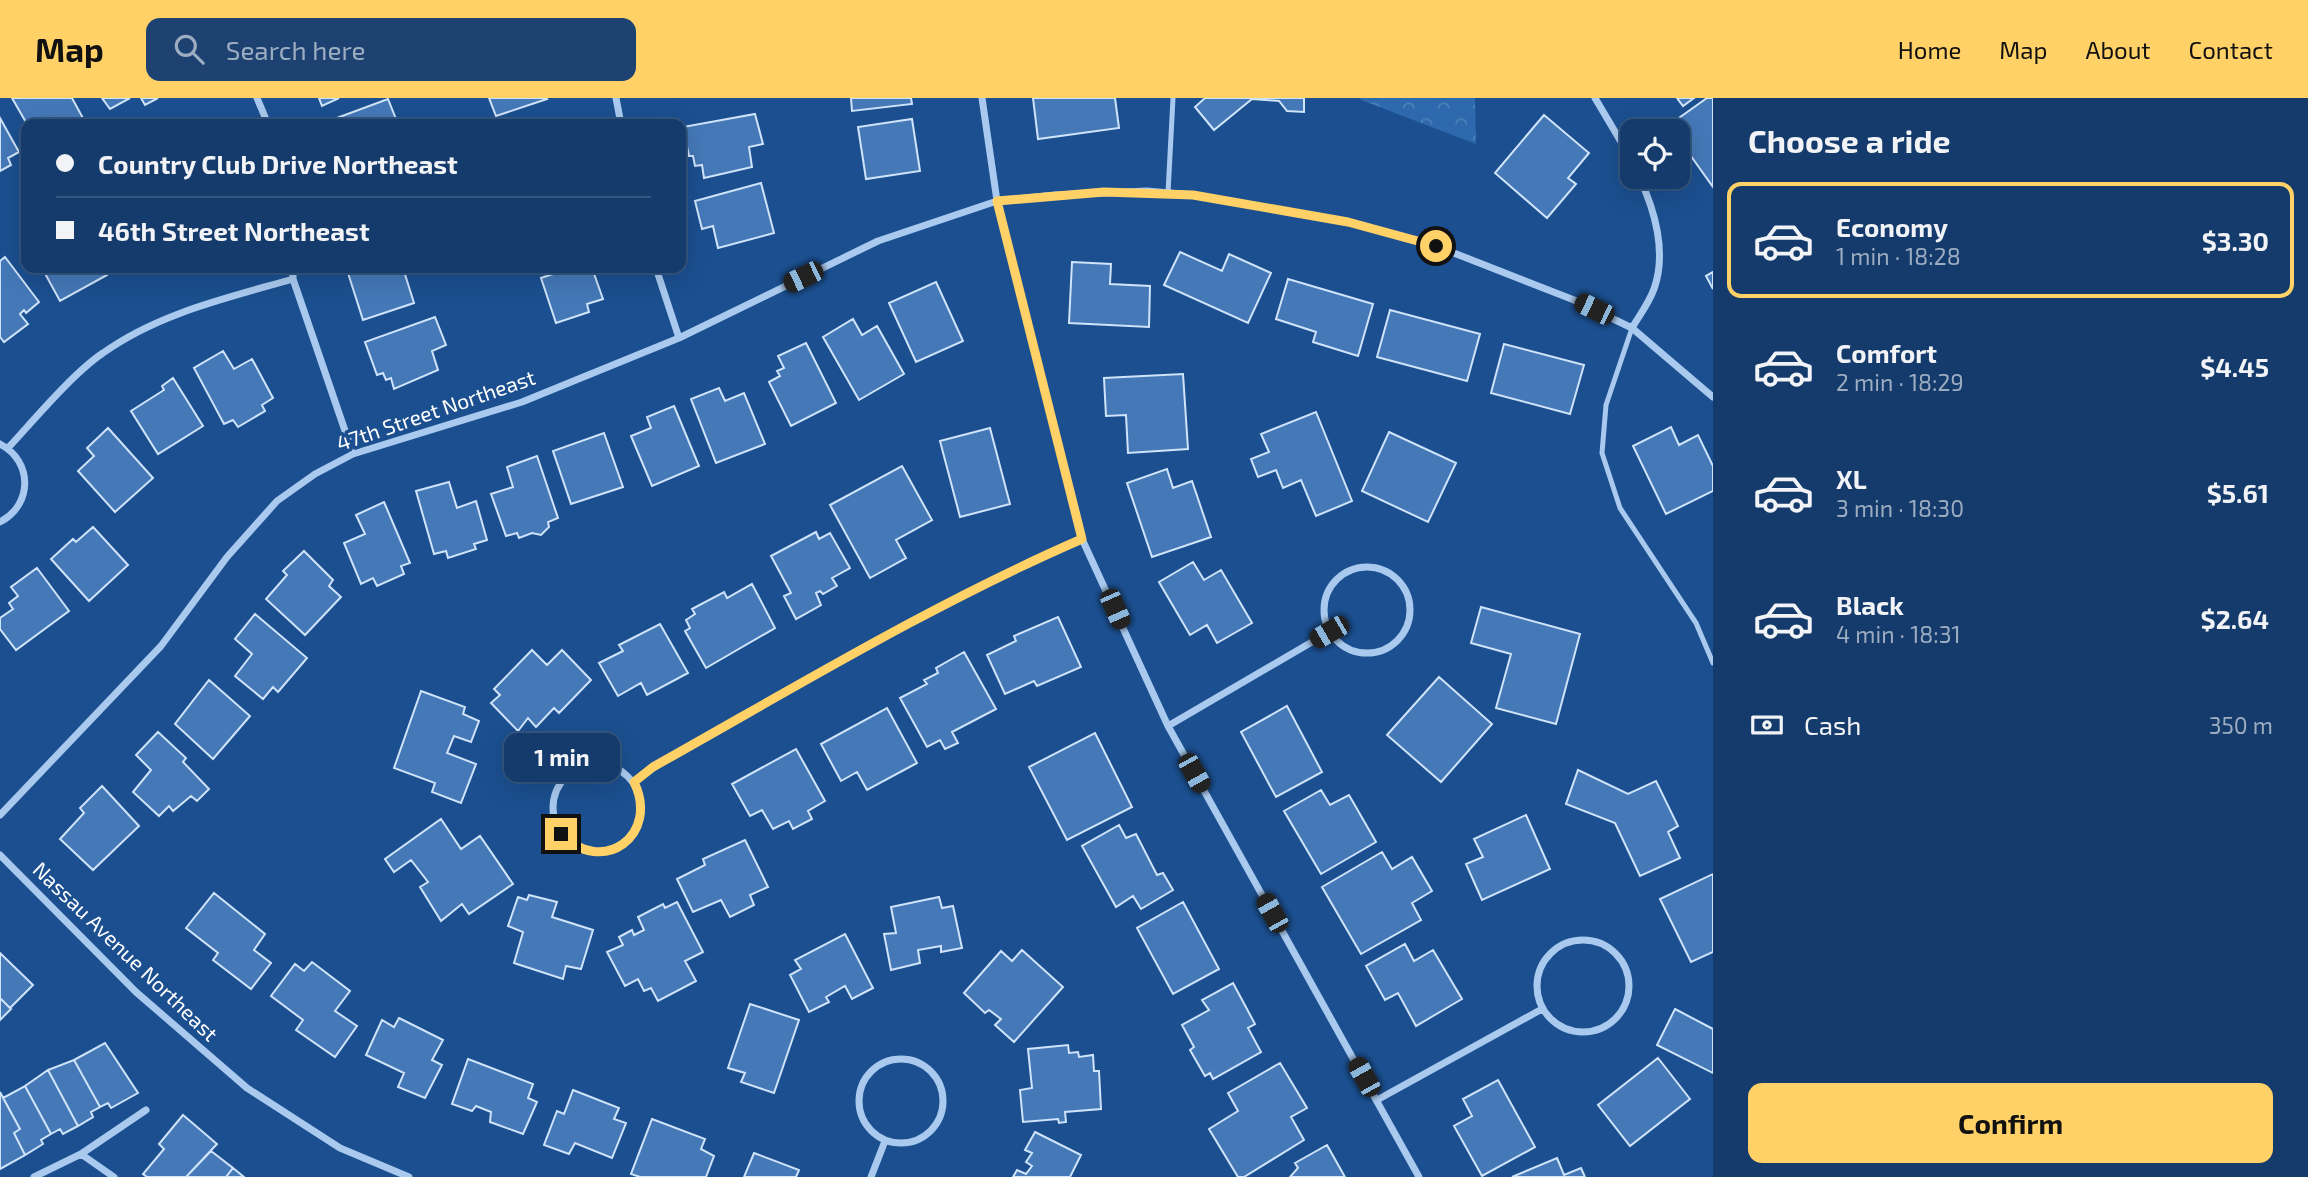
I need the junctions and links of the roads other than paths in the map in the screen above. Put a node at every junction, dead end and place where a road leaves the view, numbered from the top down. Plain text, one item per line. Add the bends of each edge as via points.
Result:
1 (257, 98) edge
2 (616, 98) edge
3 (982, 98) edge
4 (1173, 98) edge
5 (1595, 98) edge
6 (266, 119) edge
7 (620, 119) edge
8 (1620, 140) edge
9 (1645, 189) edge
10 (1168, 193) junction
11 (997, 201) junction
12 (293, 273) edge
13 (658, 273) edge
14 (293, 279) junction
15 (1632, 328) junction
16 (679, 338) junction
17 (1713, 397) edge
18 (0, 444) edge
19 (8, 448) junction
20 (353, 454) junction
21 (0, 522) edge
22 (1082, 539) junction
23 (1329, 632) junction
24 (1713, 663) edge
25 (1168, 726) junction
26 (634, 782) junction
27 (0, 815) edge
28 (0, 855) edge
29 (1542, 1009) junction
30 (1377, 1100) junction
31 (146, 1110) dead end
32 (885, 1141) junction
33 (81, 1154) junction
34 (34, 1177) edge
35 (114, 1177) edge
36 (409, 1177) edge
37 (871, 1177) edge
38 (1419, 1177) edge

1 - 6 street
2 - 7 street
3 - 11 street
4 - 10 lane
5 - 8 street
9 - 15 street via 1652,204 1660,259 1654,290
10 - 11 street, 47th Street Northeast via 1104,192
10 - 15 street, 47th Street Northeast via 1348,222 1424,243 1574,300
11 - 16 street, 47th Street Northeast via 878,241
11 - 22 street
12 - 14 street
13 - 16 street
14 - 19 street via 191,308 146,327 101,354
14 - 20 street
15 - 17 street, 47th Street Northeast
15 - 24 lane via 1606,405 1602,453 1620,508 1696,623
16 - 20 street, 47th Street Northeast via 522,402
18 - 19 street
19 - 21 street via 24,470 26,483 17,508
20 - 27 street, 47th Street Northeast via 277,501 227,557 161,646
22 - 25 street
22 - 26 street via 829,666
23 - 23 street via 1338,642 1362,652 1388,647 1406,627 1409,614 1404,588 1395,578 1371,567 1345,573 1327,593
23 - 25 street
25 - 30 street
26 - 26 street via 611,765 597,763 571,772 555,794 554,822 561,834 571,844 597,853 624,844 640,822 641,801
28 - 36 street, Nassau Avenue Northeast via 136,992 247,1087 340,1148
29 - 29 street via 1537,988 1541,966 1561,944 1575,940 1605,944 1625,966 1628,997 1622,1011 1597,1030 1566,1029
29 - 30 street
30 - 38 street
31 - 33 street
32 - 32 street via 911,1142 923,1137 940,1117 943,1104 937,1079 916,1062 890,1060 862,1086 860,1112 874,1134
32 - 37 street
33 - 34 street
33 - 35 street

